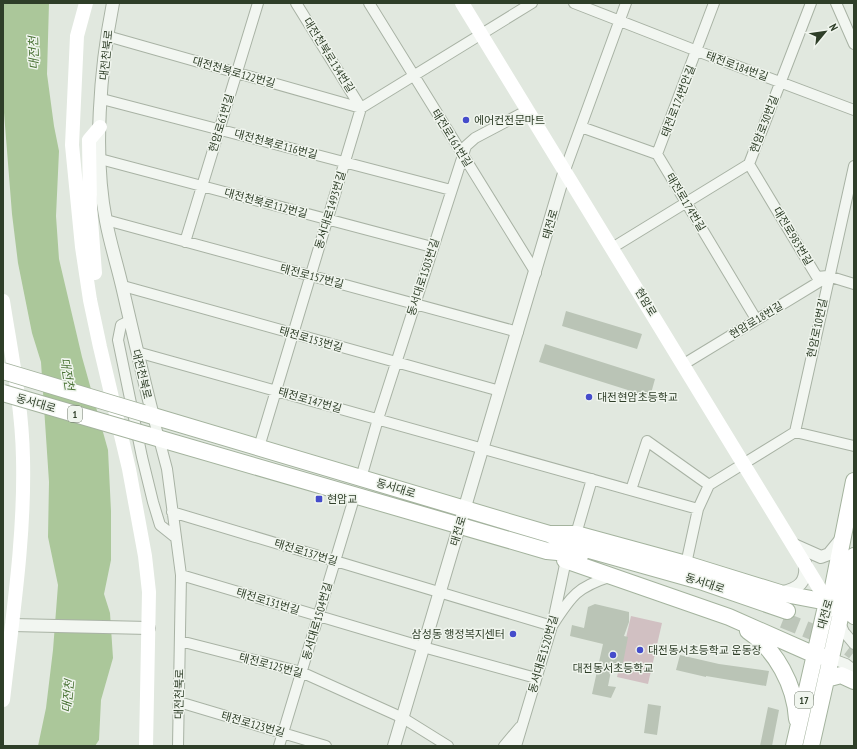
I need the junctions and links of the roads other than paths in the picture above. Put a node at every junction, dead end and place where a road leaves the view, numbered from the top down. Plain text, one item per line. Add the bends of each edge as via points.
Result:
1 (86, 3) edge
2 (113, 3) edge
3 (258, 3) edge
4 (296, 3) edge
5 (369, 3) edge
6 (462, 3) edge
7 (532, 3) edge
8 (574, 3) edge
9 (626, 3) edge
10 (714, 3) edge
11 (811, 3) edge
12 (836, 3) edge
13 (620, 21) junction
14 (482, 35) junction
15 (107, 36) junction
16 (854, 44) edge
17 (697, 52) junction
18 (236, 72) junction
19 (414, 76) junction
20 (780, 82) junction
21 (102, 99) junction
22 (361, 108) junction
23 (528, 110) junction
24 (854, 110) edge
25 (100, 127) junction
26 (581, 127) junction
27 (219, 129) junction
28 (463, 154) junction
29 (657, 154) junction
30 (100, 159) junction
31 (345, 162) junction
32 (749, 164) junction
33 (854, 166) edge
34 (565, 170) junction
35 (202, 186) junction
36 (451, 190) junction
37 (686, 202) junction
38 (106, 220) junction
39 (327, 220) junction
40 (185, 242) junction
41 (432, 248) junction
42 (612, 248) junction
43 (536, 273) junction
44 (310, 276) junction
45 (828, 276) junction
46 (854, 284) edge
47 (122, 286) junction
48 (3, 301) edge
49 (414, 304) junction
50 (756, 319) junction
51 (129, 321) junction
52 (518, 332) junction
53 (293, 334) junction
54 (100, 347) junction
55 (136, 352) junction
56 (396, 362) junction
57 (684, 364) junction
58 (3, 371) edge
59 (275, 390) junction
60 (500, 391) junction
61 (3, 393) edge
62 (148, 414) junction
63 (378, 419) junction
64 (795, 432) junction
65 (153, 437) junction
66 (854, 446) edge
67 (259, 448) junction
68 (483, 448) junction
69 (745, 464) junction
70 (361, 478) junction
71 (592, 479) junction
72 (854, 481) edge
73 (709, 485) junction
74 (631, 490) junction
75 (355, 495) junction
76 (464, 509) junction
77 (698, 509) junction
78 (172, 512) junction
79 (460, 526) junction
80 (549, 534) junction
81 (576, 534) junction
82 (176, 537) junction
83 (843, 537) junction
84 (794, 545) junction
85 (547, 551) junction
86 (854, 556) edge
87 (334, 560) junction
88 (566, 560) junction
89 (805, 563) junction
90 (686, 564) junction
91 (181, 576) junction
92 (614, 576) junction
93 (440, 591) junction
94 (846, 592) junction
95 (780, 593) junction
96 (828, 602) junction
97 (318, 616) junction
98 (854, 616) edge
99 (729, 617) junction
100 (839, 621) junction
101 (12, 626) junction
102 (552, 626) junction
103 (149, 628) junction
104 (180, 641) junction
105 (854, 644) edge
106 (423, 647) junction
107 (823, 656) junction
108 (854, 670) edge
109 (301, 672) junction
110 (536, 678) junction
111 (826, 679) junction
112 (854, 681) edge
113 (3, 700) edge
114 (179, 702) junction
115 (403, 718) junction
116 (523, 724) junction
117 (283, 733) junction
118 (796, 739) edge
119 (146, 746) edge
120 (178, 746) edge
121 (279, 746) edge
122 (326, 746) edge
123 (394, 746) edge
124 (448, 746) edge
125 (504, 746) edge
126 (516, 746) edge
127 (811, 746) edge

1 - 54 main road via 77,36 72,145 82,247
2 - 15 street, 대전천북로
3 - 18 street, 현암로61번길
4 - 22 street, 대전천북로134번길
5 - 19 street, 태전로161번길
6 - 14 main road, 현암로
7 - 14 street
8 - 13 street, 태전로184번길
9 - 13 street, 태전로
10 - 17 street, 태전로174번안길
11 - 20 street, 현암로30번길
12 - 16 street
13 - 17 street, 태전로184번길
13 - 26 street, 태전로
14 - 19 street
14 - 23 main road, 현암로
15 - 18 street, 대전천북로122번길
15 - 21 street, 대전천북로
17 - 20 street, 태전로184번길
17 - 29 street, 태전로174번안길
18 - 22 street, 대전천북로122번길
18 - 27 street, 현암로61번길
19 - 22 street
19 - 28 street, 태전로161번길
20 - 24 street, 태전로184번길
20 - 32 street, 현암로30번길
21 - 25 street, 대전천북로
21 - 27 street, 대전천북로116번길
22 - 31 street, 동서대로1493번길
23 - 28 street, 동서대로1503번길 via 475,138 466,146
23 - 34 main road, 현암로
25 - 30 street, 대전천북로
25 - 54 main road via 89,140 90,207
26 - 29 street
26 - 34 street, 태전로
27 - 31 street, 대전천북로116번길
27 - 35 street, 현암로61번길
28 - 36 street, 동서대로1503번길
28 - 43 street, 태전로161번길
29 - 37 street, 태전로174번길
30 - 35 street, 대전천북로112번길
30 - 38 street, 대전천북로
31 - 36 street, 대전천북로116번길
31 - 39 street, 동서대로1493번길
32 - 37 street, 현암로30번길
32 - 45 street, 대전로983번길 via 817,276
33 - 45 street, 현암로10번길
34 - 42 main road, 현암로
34 - 43 street, 태전로
35 - 39 street, 대전천북로112번길
35 - 40 street, 현암로61번길
36 - 41 street, 동서대로1503번길
37 - 42 street, 현암로30번길
37 - 50 street, 태전로174번길
38 - 40 street, 태전로157번길
38 - 47 street, 대전천북로
39 - 41 street, 대전천북로112번길
39 - 44 street, 동서대로1493번길
40 - 44 street, 태전로157번길
41 - 49 street, 동서대로1503번길
42 - 57 main road, 현암로
43 - 52 street, 태전로
44 - 49 street, 태전로157번길
44 - 53 street, 동서대로1493번길
45 - 46 street, 대전로983번길
45 - 50 street, 현암로18번길
45 - 64 street, 현암로10번길
47 - 51 street, 대전천북로
47 - 53 street, 태전로153번길
48 - 101 main road via 20,413 23,456 23,513
49 - 52 street, 태전로157번길
49 - 56 street, 동서대로1503번길
50 - 57 street, 현암로18번길
51 - 55 street, 대전천북로
51 - 82 street via 121,325 118,340 142,457 160,525
52 - 60 street, 태전로
53 - 56 street, 태전로153번길
53 - 59 street, 동서대로1493번길
54 - 103 main road via 140,522 149,592
55 - 59 street, 태전로147번길
55 - 62 street, 대전천북로
56 - 60 street, 태전로153번길
56 - 63 street, 동서대로1503번길
57 - 69 main road, 현암로
58 - 62 main road, 동서대로 / 1, bridge
59 - 63 street, 태전로147번길
59 - 67 street, 동서대로1493번길
60 - 68 street, 태전로
61 - 65 main road, 동서대로 / 1, bridge
62 - 65 street, 대전천북로
62 - 67 main road, 동서대로
63 - 68 street, 태전로147번길
63 - 70 street, 동서대로1503번길
64 - 66 street
64 - 69 street
65 - 75 main road, 동서대로
65 - 78 street, 대전천북로 via 166,469
67 - 70 main road, 동서대로
68 - 71 street
68 - 76 street, 태전로
69 - 73 street
69 - 84 main road, 현암로
70 - 76 main road, 동서대로
71 - 74 street
71 - 81 street
72 - 83 main road, 대전로 / 17
73 - 74 street via 647,441
73 - 77 street, 동서대로
74 - 77 street
75 - 79 main road, 동서대로
75 - 87 street, 동서대로1504번길
76 - 79 street, 태전로
76 - 80 main road, 동서대로
77 - 90 street, 동서대로
78 - 82 street, 대전천북로
78 - 87 street, 태전로137번길
79 - 85 main road, 동서대로
79 - 93 street, 태전로
80 - 81 main road
80 - 85 main road, 동서대로 via 568,544 700,581 785,616 583,557
81 - 90 main road
82 - 91 street, 대전천북로
83 - 84 street via 829,554 820,558
83 - 96 main road, 대전로 / 17
84 - 89 main road, 현암로
85 - 88 main road
86 - 94 main road, 대전로
87 - 93 street, 태전로137번길
87 - 97 street, 동서대로1504번길
88 - 92 main road
88 - 102 street, 동서대로1520번길
89 - 95 street via 806,575 800,585
89 - 96 main road, 현암로
90 - 95 main road
91 - 97 street, 태전로131번길
91 - 104 street, 대전천북로
92 - 99 main road
92 - 102 street via 580,589
93 - 102 street
93 - 106 street, 태전로
94 - 98 main road
94 - 100 main road, 대전로
95 - 96 main road
96 - 100 main road, 현암로
96 - 107 main road, 대전로 / 17
97 - 106 street, 태전로131번길
97 - 109 street, 동서대로1504번길
99 - 107 main road
99 - 118 main road via 761,639 780,665 796,708
100 - 105 street
100 - 107 main road, 대전로
101 - 103 street
101 - 113 main road
102 - 110 street, 동서대로1520번길
103 - 119 main road
104 - 109 street, 태전로125번길
104 - 114 street, 대전천북로
106 - 110 street
106 - 115 street, 태전로
107 - 108 street via 846,664
107 - 111 main road, 대전로
107 - 118 main road, 대전로 / 17
109 - 115 street, 태전로125번길
109 - 117 street, 동서대로1504번길
110 - 116 street, 동서대로1520번길
111 - 112 main road via 841,675
111 - 127 main road, 대전로
114 - 117 street, 태전로123번길
114 - 120 street, 대전천북로
115 - 123 street, 태전로
115 - 124 street, 태전로125번길
116 - 125 street
116 - 126 street, 동서대로1520번길
117 - 121 street, 동서대로1504번길
117 - 122 street, 태전로123번길

